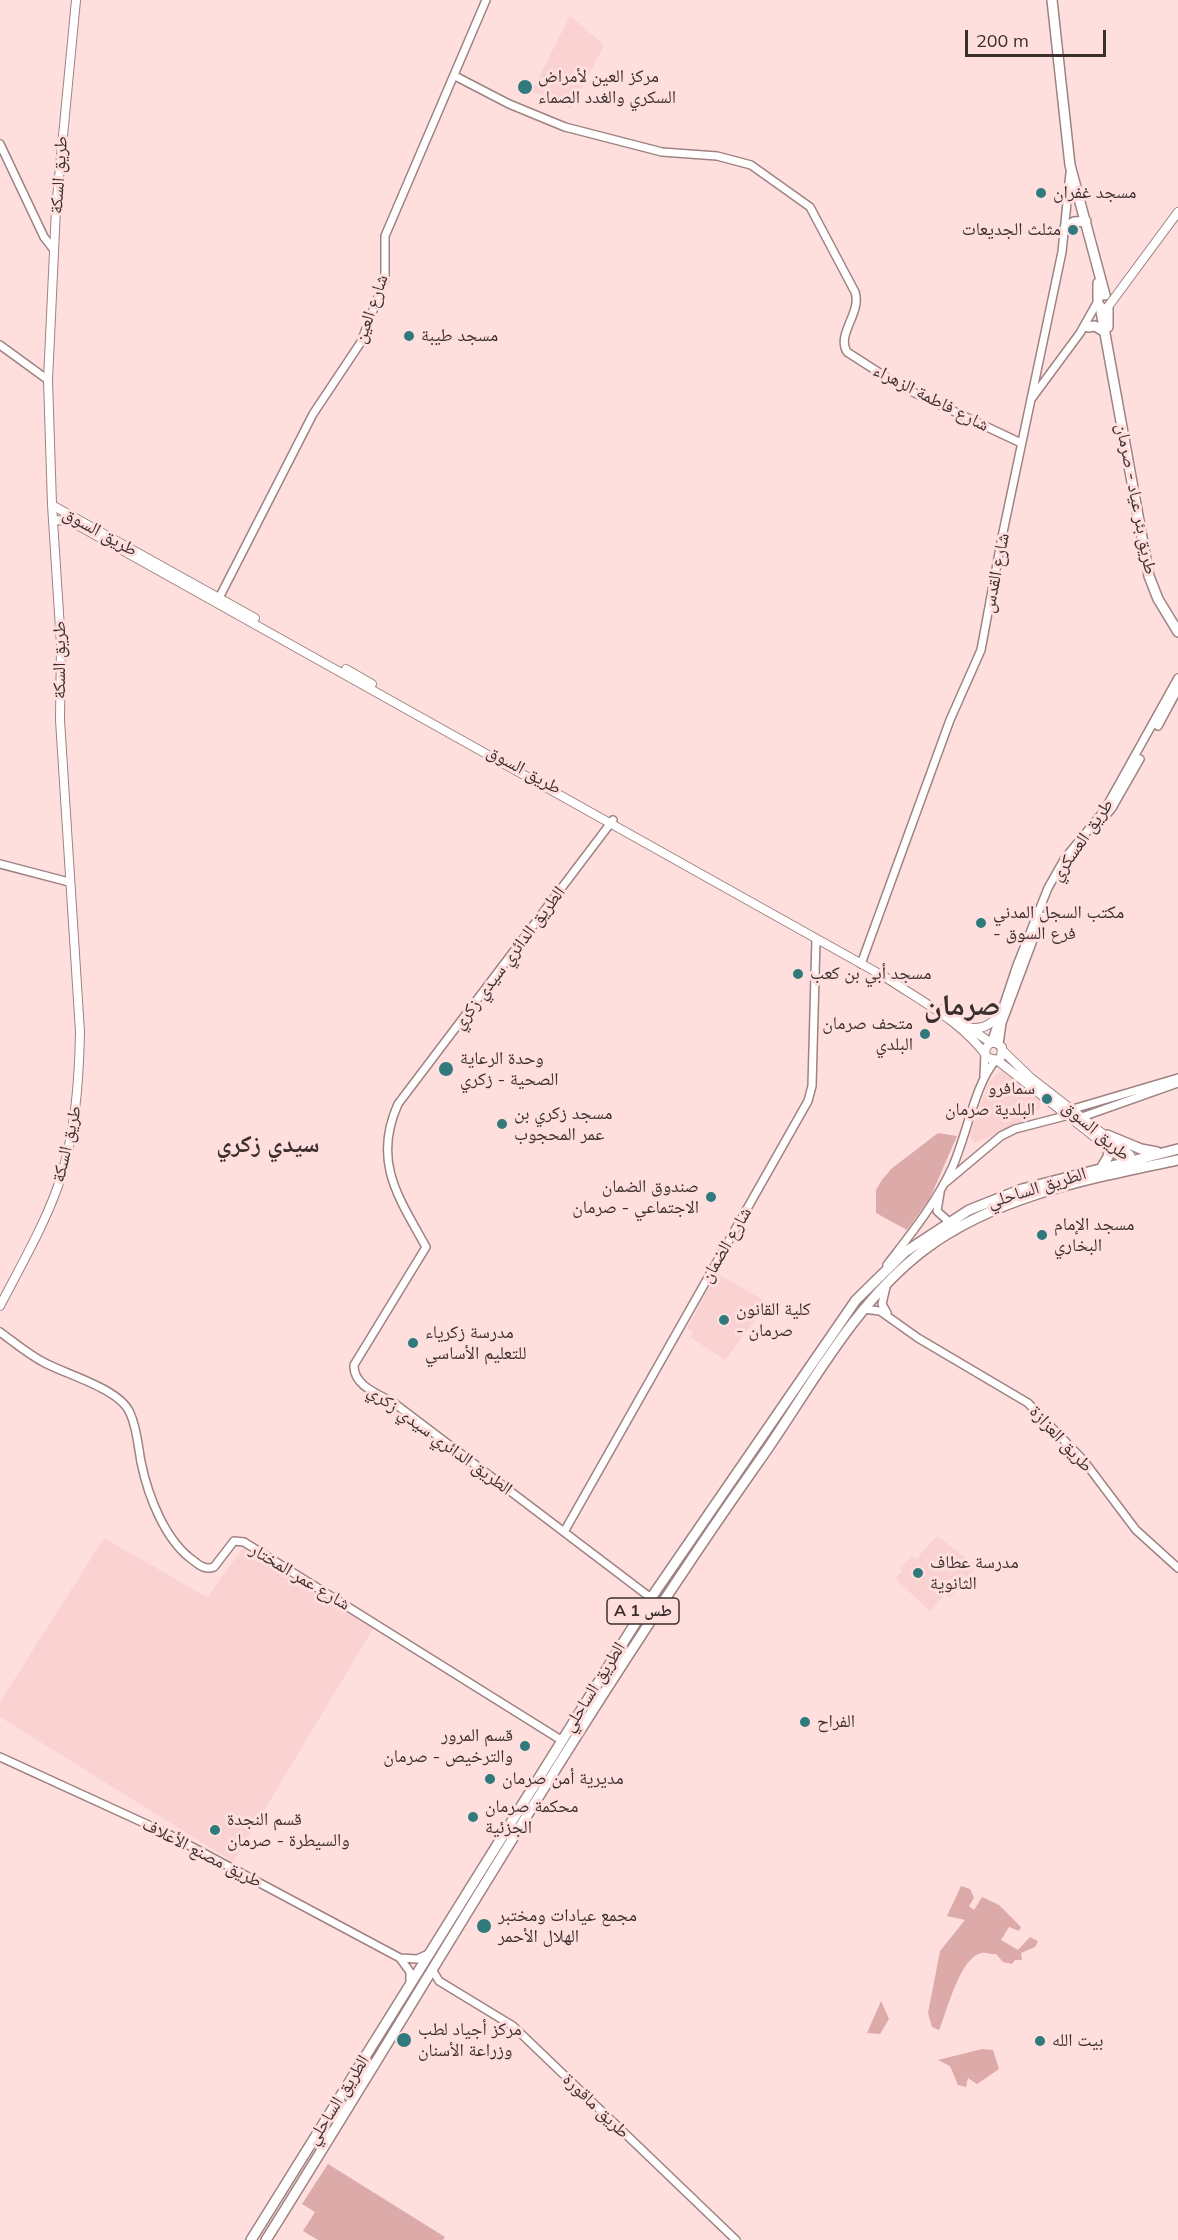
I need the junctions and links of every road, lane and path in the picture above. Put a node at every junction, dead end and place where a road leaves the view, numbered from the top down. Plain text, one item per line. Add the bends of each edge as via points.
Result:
1 (76, 0) edge
2 (486, 0) edge
3 (1052, 0) edge
4 (455, 76) junction
5 (0, 144) edge
6 (1070, 165) junction
7 (1178, 212) edge
8 (1086, 221) junction
9 (1065, 228) junction
10 (54, 250) junction
11 (1104, 303) junction
12 (1084, 330) junction
13 (1105, 332) junction
14 (0, 345) edge
15 (1111, 359) junction
16 (48, 380) junction
17 (1031, 400) junction
18 (1021, 442) junction
19 (52, 505) junction
20 (54, 520) junction
21 (218, 600) junction
22 (1178, 632) edge
23 (1178, 678) edge
24 (1178, 689) edge
25 (612, 822) junction
26 (0, 864) edge
27 (69, 882) junction
28 (816, 939) junction
29 (829, 946) junction
30 (817, 953) junction
31 (862, 962) junction
32 (1000, 1014) junction
33 (968, 1027) junction
34 (998, 1046) junction
35 (985, 1054) junction
36 (996, 1060) junction
37 (1178, 1078) edge
38 (984, 1080) junction
39 (1178, 1083) edge
40 (1071, 1112) junction
41 (1080, 1119) junction
42 (1107, 1140) junction
43 (1178, 1149) edge
44 (1160, 1153) junction
45 (1178, 1160) edge
46 (1131, 1163) junction
47 (1101, 1168) junction
48 (943, 1185) junction
49 (948, 1221) junction
50 (880, 1275) junction
51 (887, 1284) junction
52 (0, 1306) edge
53 (863, 1309) junction
54 (891, 1317) junction
55 (0, 1332) edge
56 (719, 1499) junction
57 (728, 1504) junction
58 (564, 1532) junction
59 (1178, 1569) edge
60 (651, 1598) junction
61 (561, 1740) junction
62 (0, 1756) edge
63 (426, 1955) junction
64 (400, 1958) junction
65 (433, 1971) junction
66 (410, 1984) junction
67 (424, 1985) junction
68 (447, 1985) junction
69 (253, 2237) edge
70 (267, 2240) edge
71 (736, 2240) edge

1 - 10 main road, طريق السكة
2 - 4 street, شارع العين
3 - 6 highway
4 - 18 street, شارع فاطمة الزهراء via 565,127 662,152 732,158 758,168 813,210 855,292 857,302 844,340 847,352 900,386
4 - 21 street, شارع العين via 385,236 385,279 361,342 317,407
5 - 10 street via 44,237
6 - 8 highway
6 - 9 street, شارع القدس
7 - 11 main road
8 - 9 highway
8 - 11 highway
9 - 17 street, شارع القدس
10 - 16 main road, طريق السكة
11 - 12 street
11 - 12 street
11 - 13 highway, طريق بئر عياد - صرمان
11 - 15 highway, طريق بئر عياد - صرمان
12 - 13 highway via 1095,326
12 - 17 street
13 - 15 highway, طريق بئر عياد - صرمان
14 - 16 street
15 - 22 highway, طريق بئر عياد - صرمان via 1149,576
16 - 19 main road, طريق السكة
17 - 18 street, شارع القدس
18 - 31 street, شارع القدس via 981,650 950,720
19 - 20 main road, طريق السكة
19 - 21 main road, طريق السوق
20 - 21 main road, طريق السوق via 70,522
20 - 27 main road, طريق السكة
21 - 25 main road, طريق السوق
23 - 32 street, طريق العسكري via 1104,811 1065,858 1048,888
24 - 34 street, طريق العسكري via 1112,808 1074,852 1053,887 1002,1023
25 - 28 main road, طريق السوق
25 - 31 main road, طريق السوق
25 - 58 street, الطريق الدائري سيدي زكري via 398,1104 388,1130 387,1166 426,1247 354,1365 361,1383 394,1403
26 - 27 street
27 - 52 main road, طريق السكة via 80,1032 76,1103 54,1196
28 - 29 main road, طريق السوق
28 - 30 street, شارع الضمان
29 - 30 street
29 - 31 main road, طريق السوق
30 - 58 street, شارع الضمان via 812,1086 808,1101
31 - 33 main road, طريق السوق via 923,995
31 - 35 main road, طريق السوق via 931,1005
32 - 33 main road via 981,1029
32 - 34 street, طريق العسكري
33 - 34 main road, طريق السوق
34 - 35 main road via 986,1048
34 - 36 main road
34 - 40 main road, طريق السوق
35 - 36 main road, طريق السوق
35 - 38 street
36 - 38 street
36 - 40 main road, طريق السوق
37 - 40 street
38 - 48 street
39 - 41 street
40 - 41 main road, طريق السوق
40 - 48 street via 1001,1136
41 - 42 main road, طريق السوق
42 - 44 highway
42 - 46 main road, طريق السوق
42 - 47 highway via 1109,1155
43 - 44 highway, الطريق الساحلي / A 1 طس
44 - 46 highway, الطريق الساحلي / A 1 طس
45 - 46 highway, الطريق الساحلي / A 1 طس
46 - 47 highway, الطريق الساحلي / A 1 طس
46 - 51 highway, الطريق الساحلي / A 1 طس via 979,1217 927,1248
47 - 49 highway, الطريق الساحلي / A 1 طس via 1022,1189
48 - 49 street via 937,1207
48 - 50 street
49 - 50 highway, الطريق الساحلي / A 1 طس
50 - 56 highway, الطريق الساحلي / A 1 طس via 833,1330
51 - 53 highway, الطريق الساحلي / A 1 طس
51 - 54 street via 882,1304
53 - 54 street, طريق العزازة via 878,1310
53 - 57 highway, الطريق الساحلي / A 1 طس
54 - 59 street, طريق العزازة via 918,1338 1003,1386 1038,1411 1084,1461 1136,1530
55 - 61 street, شارع عمر المختار via 38,1359 93,1384 127,1407 149,1488 173,1540 188,1557 209,1569 219,1564 234,1541 244,1542
56 - 57 highway
56 - 60 highway, الطريق الساحلي / A 1 طس
57 - 65 highway, الطريق الساحلي / A 1 طس via 633,1645
58 - 60 street, الطريق الدائري سيدي زكري
60 - 61 highway, الطريق الساحلي / A 1 طس
61 - 63 highway, الطريق الساحلي / A 1 طس
62 - 64 street, طريق مصنع الأعلاف via 168,1834
63 - 64 street
63 - 66 highway, الطريق الساحلي / A 1 طس
64 - 66 street via 410,1972
65 - 67 highway, الطريق الساحلي / A 1 طس
65 - 68 street, طريق ماقورة
66 - 69 highway, الطريق الساحلي / A 1 طس
67 - 68 street
67 - 70 highway, الطريق الساحلي / A 1 طس
68 - 71 street, طريق ماقورة via 513,2026
69 - 70 highway

